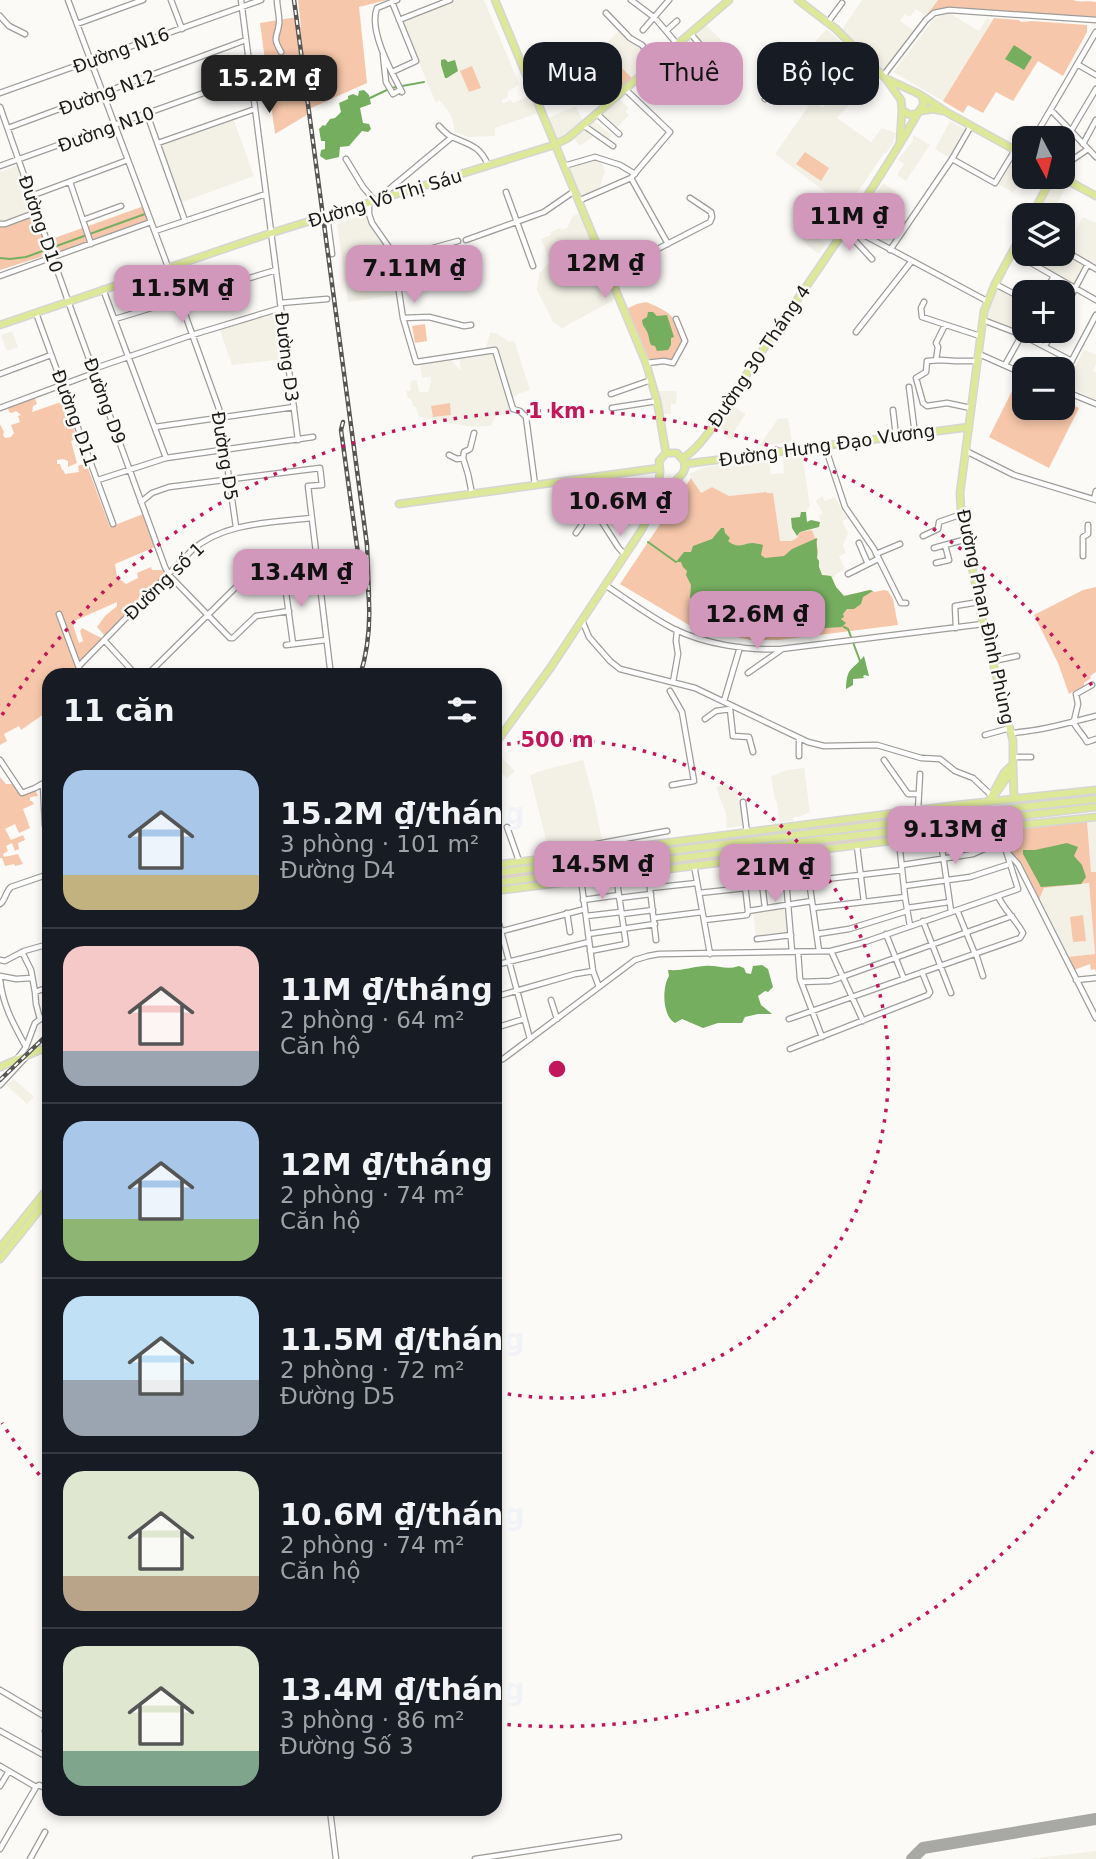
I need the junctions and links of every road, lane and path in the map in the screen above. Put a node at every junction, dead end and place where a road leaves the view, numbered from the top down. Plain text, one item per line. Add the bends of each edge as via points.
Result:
1 (68, 0) edge
2 (143, 0) edge
3 (170, 0) edge
4 (241, 0) edge
5 (261, 0) edge
6 (277, 0) edge
7 (450, 0) edge
8 (495, 0) edge
9 (631, 0) edge
10 (669, 0) edge
11 (729, 0) edge
12 (394, 1) edge
13 (803, 2) edge
14 (842, 4) dead end
15 (242, 7) junction
16 (606, 13) dead end
17 (0, 16) edge
18 (655, 18) junction
19 (399, 20) junction
20 (1096, 20) edge
21 (677, 21) dead end
22 (828, 22) junction
23 (77, 24) junction
24 (182, 29) junction
25 (643, 30) dead end
26 (666, 31) junction
27 (1096, 32) edge
28 (690, 33) junction
29 (25, 34) dead end
30 (246, 40) junction
31 (637, 42) edge
32 (675, 42) edge
33 (679, 42) edge
34 (698, 42) edge
35 (381, 47) junction
36 (281, 52) dead end
37 (91, 61) junction
38 (1077, 64) junction
39 (392, 72) junction
40 (1096, 75) edge
41 (251, 76) junction
42 (884, 77) junction
43 (636, 78) edge
44 (1096, 89) edge
45 (622, 90) joint
46 (912, 92) junction
47 (0, 93) edge
48 (103, 93) junction
49 (922, 97) junction
50 (901, 100) junction
51 (606, 105) edge
52 (0, 107) edge
53 (255, 109) junction
54 (902, 110) junction
55 (1051, 110) junction
56 (920, 112) junction
57 (597, 113) junction
58 (948, 113) junction
59 (147, 114) junction
60 (1096, 120) edge
61 (115, 125) junction
62 (583, 125) junction
63 (439, 126) dead end
64 (971, 126) junction
65 (1041, 126) edge
66 (1066, 126) edge
67 (1074, 126) edge
68 (8, 128) junction
69 (619, 134) dead end
70 (1075, 135) edge
71 (452, 138) junction
72 (158, 143) junction
73 (1083, 144) junction
74 (554, 145) junction
75 (900, 145) junction
76 (613, 146) dead end
77 (1012, 148) edge
78 (1088, 149) junction
79 (1012, 156) edge
80 (1075, 158) edge
81 (1096, 158) edge
82 (346, 159) dead end
83 (952, 159) junction
84 (19, 160) junction
85 (128, 160) junction
86 (0, 166) edge
87 (489, 166) junction
88 (563, 167) junction
89 (634, 176) junction
90 (70, 182) junction
91 (1075, 185) edge
92 (573, 191) junction
93 (506, 192) dead end
94 (266, 194) junction
95 (32, 196) junction
96 (1096, 196) edge
97 (690, 198) dead end
98 (578, 201) junction
99 (372, 202) junction
100 (818, 205) dead end
101 (121, 206) dead end
102 (37, 212) junction
103 (327, 216) junction
104 (82, 220) junction
105 (185, 221) junction
106 (151, 222) junction
107 (517, 222) junction
108 (0, 224) edge
109 (844, 229) junction
110 (155, 231) junction
111 (271, 233) junction
112 (89, 238) junction
113 (466, 240) dead end
114 (458, 242) dead end
115 (668, 244) junction
116 (425, 250) junction
117 (890, 250) junction
118 (1011, 252) joint
119 (393, 253) junction
120 (332, 254) dead end
121 (52, 255) junction
122 (365, 256) dead end
123 (1075, 257) edge
124 (872, 259) dead end
125 (911, 262) junction
126 (1088, 264) junction
127 (533, 266) dead end
128 (168, 267) junction
129 (1096, 269) edge
130 (276, 270) junction
131 (609, 274) junction
132 (0, 276) edge
133 (1054, 276) junction
134 (1052, 280) edge
135 (1061, 280) edge
136 (469, 281) dead end
137 (995, 284) junction
138 (1075, 288) joint
139 (103, 289) junction
140 (1012, 293) edge
141 (179, 299) junction
142 (327, 299) dead end
143 (1096, 300) edge
144 (68, 301) junction
145 (987, 301) junction
146 (924, 302) dead end
147 (281, 306) junction
148 (36, 313) junction
149 (403, 318) junction
150 (115, 319) junction
151 (676, 319) dead end
152 (1095, 319) edge
153 (983, 320) junction
154 (0, 325) edge
155 (471, 325) dead end
156 (945, 325) junction
157 (1012, 329) edge
158 (856, 332) dead end
159 (192, 335) junction
160 (981, 336) junction
161 (1017, 343) edge
162 (1040, 343) edge
163 (1047, 343) edge
164 (1045, 346) junction
165 (51, 355) junction
166 (128, 356) junction
167 (979, 357) junction
168 (1065, 357) edge
169 (1074, 357) edge
170 (936, 360) junction
171 (646, 363) junction
172 (1005, 365) junction
173 (1012, 368) edge
174 (93, 371) junction
175 (0, 374) edge
176 (651, 380) junction
177 (62, 385) junction
178 (909, 387) dead end
179 (611, 394) dead end
180 (1075, 395) edge
181 (657, 401) junction
182 (1096, 404) edge
183 (293, 407) junction
184 (0, 408) edge
185 (612, 408) dead end
186 (971, 408) junction
187 (893, 410) dead end
188 (221, 417) junction
189 (155, 427) junction
190 (969, 427) junction
191 (474, 432) dead end
192 (915, 434) junction
193 (897, 436) junction
194 (313, 438) dead end
195 (298, 439) junction
196 (825, 446) junction
197 (226, 449) junction
198 (965, 451) junction
199 (666, 453) junction
200 (449, 455) dead end
201 (166, 458) junction
202 (463, 458) junction
203 (684, 461) junction
204 (130, 469) junction
205 (659, 470) junction
206 (678, 477) junction
207 (588, 478) junction
208 (97, 480) junction
209 (230, 480) junction
210 (536, 485) junction
211 (1096, 491) edge
212 (472, 494) junction
213 (1095, 500) edge
214 (141, 502) junction
215 (656, 502) junction
216 (399, 504) dead end
217 (962, 514) junction
218 (311, 518) junction
219 (602, 522) dead end
220 (113, 524) dead end
221 (1088, 525) dead end
222 (236, 527) junction
223 (576, 533) dead end
224 (923, 536) dead end
225 (967, 539) junction
226 (859, 543) dead end
227 (900, 544) dead end
228 (945, 545) junction
229 (934, 548) dead end
230 (625, 555) junction
231 (877, 556) junction
232 (1083, 556) dead end
233 (936, 563) dead end
234 (868, 564) junction
235 (318, 573) junction
236 (848, 574) dead end
237 (169, 575) junction
238 (284, 578) junction
239 (605, 585) junction
240 (979, 602) junction
241 (906, 603) dead end
242 (289, 611) junction
243 (59, 614) dead end
244 (208, 615) junction
245 (581, 620) junction
246 (983, 624) junction
247 (956, 628) junction
248 (677, 630) junction
249 (104, 640) junction
250 (326, 640) junction
251 (293, 644) junction
252 (286, 645) dead end
253 (740, 647) junction
254 (781, 649) junction
255 (1017, 656) dead end
256 (993, 661) junction
257 (79, 666) joint
258 (130, 668) edge
259 (154, 668) edge
260 (330, 668) edge
261 (748, 673) dead end
262 (673, 682) junction
263 (1092, 685) dead end
264 (670, 691) dead end
265 (724, 701) junction
266 (731, 707) junction
267 (1096, 716) edge
268 (705, 719) dead end
269 (1074, 721) junction
270 (1011, 730) junction
271 (502, 735) edge
272 (985, 735) dead end
273 (799, 739) junction
274 (1096, 740) edge
275 (753, 752) dead end
276 (799, 756) dead end
277 (1031, 757) dead end
278 (0, 760) edge
279 (884, 760) dead end
280 (1013, 760) junction
281 (920, 774) dead end
282 (42, 784) edge
283 (672, 785) dead end
284 (1096, 790) edge
285 (918, 794) junction
286 (1030, 797) junction
287 (990, 798) junction
288 (1014, 799) junction
289 (1096, 799) edge
290 (743, 802) dead end
291 (1096, 807) edge
292 (918, 810) junction
293 (1031, 810) junction
294 (990, 815) junction
295 (1096, 817) edge
296 (1033, 824) junction
297 (802, 825) junction
298 (507, 827) dead end
299 (992, 828) junction
300 (667, 831) dead end
301 (747, 832) junction
302 (940, 835) junction
303 (804, 838) junction
304 (899, 841) junction
305 (1000, 842) junction
306 (857, 846) junction
307 (1006, 851) junction
308 (805, 852) junction
309 (576, 855) junction
310 (783, 855) junction
311 (759, 858) junction
312 (943, 859) junction
313 (742, 860) junction
314 (519, 862) junction
315 (502, 864) edge
316 (1010, 864) junction
317 (694, 865) junction
318 (902, 868) junction
319 (502, 871) edge
320 (648, 871) junction
321 (580, 875) junction
322 (616, 875) junction
323 (860, 875) junction
324 (42, 876) edge
325 (946, 880) junction
326 (809, 881) junction
327 (502, 882) edge
328 (697, 883) junction
329 (904, 886) junction
330 (746, 888) junction
331 (502, 890) edge
332 (650, 891) junction
333 (699, 893) junction
334 (619, 896) junction
335 (998, 896) junction
336 (905, 897) junction
337 (583, 900) junction
338 (812, 901) junction
339 (864, 902) junction
340 (949, 902) junction
341 (0, 904) edge
342 (788, 905) junction
343 (765, 908) junction
344 (813, 908) junction
345 (584, 909) junction
346 (907, 909) junction
347 (653, 910) junction
348 (953, 910) junction
349 (748, 911) junction
350 (702, 912) junction
351 (567, 913) junction
352 (621, 913) junction
353 (1013, 915) junction
354 (586, 916) junction
355 (704, 920) junction
356 (654, 921) junction
357 (923, 921) junction
358 (910, 926) junction
359 (624, 928) junction
360 (502, 931) edge
361 (570, 933) dead end
362 (588, 933) junction
363 (966, 933) junction
364 (817, 934) junction
365 (886, 934) junction
366 (791, 935) junction
367 (757, 939) dead end
368 (656, 940) dead end
369 (589, 942) junction
370 (502, 943) edge
371 (933, 945) junction
372 (42, 946) edge
373 (590, 951) junction
374 (819, 951) junction
375 (831, 951) junction
376 (22, 952) junction
377 (795, 952) junction
378 (710, 954) junction
379 (976, 954) junction
380 (896, 958) junction
381 (0, 960) edge
382 (509, 961) junction
383 (502, 963) edge
384 (941, 966) junction
385 (593, 971) junction
386 (922, 972) junction
387 (984, 976) dead end
388 (844, 977) junction
389 (0, 978) edge
390 (32, 978) junction
391 (1096, 978) edge
392 (904, 979) junction
393 (1076, 980) junction
394 (801, 982) junction
395 (599, 987) junction
396 (42, 990) edge
397 (0, 991) edge
398 (35, 992) junction
399 (517, 992) junction
400 (951, 993) dead end
401 (502, 995) edge
402 (853, 996) junction
403 (551, 1000) dead end
404 (1087, 1002) junction
405 (1096, 1005) edge
406 (6, 1007) junction
407 (0, 1011) edge
408 (811, 1011) junction
409 (1096, 1018) edge
410 (40, 1019) joint
411 (524, 1019) junction
412 (556, 1019) junction
413 (789, 1019) dead end
414 (863, 1021) junction
415 (502, 1026) edge
416 (822, 1037) junction
417 (530, 1039) junction
418 (42, 1047) edge
419 (790, 1049) dead end
420 (28, 1050) junction
421 (502, 1059) edge
422 (0, 1066) edge
423 (0, 1085) edge
424 (42, 1196) edge
425 (42, 1207) edge
426 (0, 1248) edge
427 (0, 1259) edge
428 (0, 1690) edge
429 (42, 1717) edge
430 (0, 1731) edge
431 (42, 1754) edge
432 (0, 1766) edge
433 (9, 1771) junction
434 (0, 1786) edge
435 (42, 1786) edge
436 (36, 1787) junction
437 (331, 1816) edge
438 (46, 1832) dead end
439 (619, 1837) dead end
440 (0, 1849) edge
441 (30, 1859) edge
442 (337, 1859) edge
443 (475, 1859) edge

1 - 23 street, Đường D5
2 - 23 street
3 - 24 street
4 - 15 street, Đường D3
5 - 15 street, Đường N16
6 - 36 street via 275,36
7 - 19 street
8 - 74 main road
9 - 18 street
10 - 18 street
11 - 28 main road, Đường Võ Thị Sáu
12 - 19 street
12 - 35 street via 375,10
13 - 22 main road
14 - 22 street
15 - 24 street, Đường N16
15 - 30 street, Đường D3
16 - 31 street
17 - 29 street
18 - 25 street
18 - 26 street
19 - 39 street via 416,61
20 - 42 street via 937,12 930,15
21 - 26 street
22 - 42 main road
23 - 37 street, Đường D5
24 - 37 street, Đường N16
26 - 32 street
27 - 38 street
28 - 33 main road, Đường Võ Thị Sáu
28 - 34 street
30 - 41 street, Đường D3
30 - 48 street, Đường N12
35 - 39 street
35 - 39 street via 386,82 393,94 401,91
37 - 47 street, Đường N16
37 - 48 street, Đường D5
38 - 40 street
38 - 55 street
41 - 53 street, Đường D3
41 - 59 street, Đường N10
42 - 46 main road
42 - 50 main road
43 - 45 main road, Đường Võ Thị Sáu
44 - 67 street
45 - 89 street via 670,132
46 - 49 main road
46 - 50 main road
48 - 61 street, Đường D5
48 - 68 street, Đường N12
49 - 56 main road
49 - 58 main road
50 - 54 main road
51 - 57 main road, Đường Võ Thị Sáu
52 - 68 street, Đường D10
53 - 72 street
53 - 94 street, Đường D3
54 - 56 main road via 910,115
54 - 75 main road
55 - 65 street
55 - 66 street
56 - 58 main road
56 - 75 main road, Đường 30 Tháng 4
57 - 62 main road, Đường Võ Thị Sáu
57 - 69 street
58 - 64 main road
59 - 61 street, Đường N10
59 - 72 street
60 - 73 street
61 - 84 street, Đường N10
61 - 85 street, Đường D5
62 - 74 main road, Đường Võ Thị Sáu
62 - 76 street
63 - 71 street
64 - 77 main road
64 - 83 street
68 - 84 street, Đường D10
70 - 73 street
71 - 87 street via 480,151
71 - 99 street
72 - 105 street
73 - 78 street
74 - 87 main road, Đường Võ Thị Sáu
74 - 88 main road
75 - 109 main road, Đường 30 Tháng 4
78 - 80 street
78 - 81 street
79 - 83 street via 995,183
82 - 99 street
83 - 117 street
84 - 86 street, Đường N10
84 - 95 street, Đường D10
85 - 90 street
85 - 106 street, Đường D5
87 - 99 main road, Đường Võ Thị Sáu
88 - 89 street via 595,157
88 - 92 main road
89 - 98 street
89 - 115 street
90 - 95 street
90 - 104 street
91 - 96 main road
92 - 98 main road
92 - 107 street via 544,212
93 - 107 street
94 - 105 street
94 - 111 street, Đường D3
95 - 102 street, Đường D10
97 - 115 street via 709,210 712,219
98 - 131 main road
99 - 103 main road, Đường Võ Thị Sáu
99 - 119 street via 372,223
100 - 109 street via 830,222
101 - 104 street
102 - 108 street
102 - 121 street, Đường D10
103 - 111 main road, Đường Võ Thị Sáu
103 - 120 street
104 - 112 street
105 - 110 street
106 - 110 street, Đường D5
106 - 112 street
107 - 113 street
107 - 127 street
109 - 117 street
109 - 124 street
109 - 203 main road, Đường 30 Tháng 4 via 705,437
110 - 128 street, Đường D5
111 - 128 main road, Đường Võ Thị Sáu
111 - 130 street, Đường D3
112 - 121 street
114 - 116 street
115 - 131 street
116 - 119 street
116 - 136 street via 433,280
117 - 125 street
118 - 133 street
118 - 137 main road, Đường Phan Đình Phùng
119 - 122 street
119 - 149 street
121 - 132 street
121 - 144 street, Đường D10
123 - 126 street
125 - 145 street
125 - 158 street
126 - 129 street
126 - 138 street
128 - 139 main road, Đường Võ Thị Sáu
128 - 141 street, Đường D5
130 - 141 street
130 - 147 street, Đường D3
131 - 171 main road
133 - 134 street
133 - 135 street
137 - 140 street
137 - 145 main road, Đường Phan Đình Phùng
138 - 143 street
139 - 144 main road, Đường Võ Thị Sáu
139 - 150 street
141 - 150 street
141 - 159 street, Đường D5
142 - 147 street
144 - 148 main road, Đường Võ Thị Sáu
144 - 174 street, Đường D9
145 - 153 main road, Đường Phan Đình Phùng
146 - 156 street via 921,316
147 - 159 street
147 - 183 street, Đường D3
148 - 154 main road, Đường Võ Thị Sáu
148 - 165 street, Đường D11
149 - 155 street via 429,317
149 - 210 street via 416,362 495,350 513,410 526,416
150 - 166 street
151 - 171 street via 685,341 677,358 673,363
152 - 169 street
153 - 157 street
153 - 160 main road, Đường Phan Đình Phùng
156 - 160 street
156 - 170 street via 936,343
159 - 166 street
159 - 188 street, Đường D5
160 - 167 main road, Đường Phan Đình Phùng
161 - 172 street
162 - 164 street
163 - 164 street
164 - 168 street
165 - 175 street
165 - 177 street, Đường D11
166 - 174 street
166 - 189 street
167 - 170 street
167 - 172 street
167 - 186 main road, Đường Phan Đình Phùng
170 - 186 street via 927,362 927,371 916,378 923,403
171 - 176 main road
172 - 173 street
174 - 177 street
174 - 204 street, Đường D9
176 - 179 street
176 - 181 main road
177 - 184 street
177 - 208 street, Đường D11
178 - 192 street
180 - 182 street
181 - 185 street
181 - 199 main road
183 - 188 street
183 - 195 street, Đường D3
186 - 190 main road, Đường Phan Đình Phùng
187 - 193 street
188 - 189 street
188 - 197 street, Đường D5
189 - 201 street
190 - 192 main road, Đường Hưng Đạo Vương
190 - 198 main road, Đường Phan Đình Phùng
191 - 202 street via 472,446
192 - 193 main road, Đường Hưng Đạo Vương
193 - 196 main road, Đường Hưng Đạo Vương
194 - 195 street
195 - 197 street
196 - 203 main road, Đường Hưng Đạo Vương
196 - 231 street via 845,507
197 - 201 street
197 - 209 street, Đường D5
198 - 213 street via 1014,475
198 - 217 main road, Đường Phan Đình Phùng
199 - 203 main road via 677,453
199 - 205 main road
200 - 202 street
201 - 204 street
202 - 212 street
203 - 206 main road via 684,471
204 - 208 street
204 - 214 street, Đường D9
205 - 206 main road via 667,478
205 - 207 main road
205 - 215 main road
206 - 215 main road
207 - 210 main road
207 - 223 street via 594,502
208 - 220 street, Đường D11
209 - 214 street via 169,487
209 - 218 street via 320,468 322,485 308,486
209 - 222 street, Đường D5
210 - 212 main road
211 - 213 street
212 - 216 main road
214 - 237 street, Đường D9
215 - 230 main road
217 - 224 street via 939,522 938,529
217 - 225 main road, Đường Phan Đình Phùng
218 - 222 street, Đường số 1
218 - 235 street
219 - 230 street
221 - 232 street
222 - 237 street, Đường số 1 via 205,540
225 - 228 street
225 - 240 main road, Đường Phan Đình Phùng
226 - 234 street
227 - 231 street
228 - 229 street
228 - 233 street via 949,559
230 - 239 main road
231 - 234 street
231 - 241 street via 901,603
234 - 236 street
235 - 238 street
235 - 250 street
237 - 244 street
237 - 249 street, Đường số 1
238 - 242 street
238 - 244 street via 239,586
239 - 245 main road
239 - 248 street
240 - 246 main road, Đường Phan Đình Phùng
240 - 247 street via 955,607
242 - 244 street via 256,616 233,638
242 - 251 street
243 - 257 street
244 - 259 street
245 - 262 street via 589,637 616,667
245 - 271 main road
246 - 247 street
246 - 256 main road, Đường Phan Đình Phùng
247 - 254 street
248 - 253 street
248 - 262 street
249 - 257 street, Đường số 1
249 - 258 street
250 - 251 street
250 - 260 street
251 - 252 street
253 - 254 street
253 - 265 street
254 - 261 street
255 - 256 street
256 - 270 main road, Đường Phan Đình Phùng
262 - 265 street
263 - 269 street via 1076,694
264 - 283 street via 682,712 694,781
265 - 266 street
266 - 268 street via 716,710
266 - 273 street
266 - 275 street via 733,736 749,737
267 - 269 street
269 - 270 street via 1047,729
269 - 274 street via 1087,742
270 - 272 street
270 - 280 main road, Đường Phan Đình Phùng
273 - 276 street
273 - 287 street via 824,746 877,745 940,760 973,778
277 - 280 street
278 - 282 street via 21,792
279 - 285 street via 908,794
280 - 287 main road
280 - 288 main road, Đường Phan Đình Phùng
281 - 285 street
284 - 286 main road
285 - 292 street
286 - 288 main road
286 - 293 main road
287 - 288 main road
287 - 292 main road
287 - 294 main road
289 - 293 main road
290 - 301 street
291 - 293 main road
292 - 297 main road
293 - 294 main road
293 - 296 main road
294 - 299 main road
294 - 303 main road
295 - 296 main road
296 - 299 main road
297 - 301 main road
297 - 303 main road
298 - 314 street
299 - 302 main road
299 - 305 street
300 - 309 street
301 - 309 main road
302 - 304 main road
302 - 312 street
303 - 308 main road
303 - 309 main road
303 - 321 main road
304 - 306 main road
304 - 318 street
305 - 307 street
305 - 312 street via 973,854
306 - 308 main road
306 - 323 street
307 - 316 street
307 - 393 street via 1018,864
308 - 310 main road
308 - 326 street
309 - 314 main road
309 - 319 main road
309 - 321 main road
310 - 311 main road
310 - 342 street
311 - 313 main road
311 - 343 street
312 - 318 street
312 - 325 street
313 - 317 main road
313 - 330 street
314 - 315 main road
316 - 325 street
316 - 335 street via 1018,889
317 - 320 main road
317 - 328 street
318 - 323 street
318 - 329 street
320 - 322 main road
320 - 332 street
321 - 322 main road
321 - 327 main road
321 - 331 main road
321 - 337 street
322 - 334 street
323 - 326 street
323 - 339 street
324 - 341 street via 11,887
325 - 329 street
325 - 340 street
326 - 338 street
328 - 332 street
328 - 333 street
329 - 336 street
330 - 333 street
330 - 349 street
332 - 334 street
332 - 347 street
333 - 350 street
334 - 337 street
334 - 352 street
335 - 348 street
335 - 353 street
336 - 339 street
336 - 346 street
337 - 345 street
338 - 342 street
338 - 344 street
339 - 344 street
340 - 346 street
340 - 348 street
342 - 343 street
342 - 366 street
343 - 349 street
344 - 364 street
345 - 351 street
345 - 354 street
346 - 358 street
346 - 364 street via 849,929
347 - 352 street
347 - 356 street
348 - 357 street
348 - 363 street
349 - 355 street via 747,915
350 - 355 street
350 - 356 street
351 - 360 street
351 - 361 street
352 - 354 street
352 - 359 street
353 - 363 street
353 - 379 street via 1022,936
354 - 362 street
355 - 378 street
356 - 359 street
356 - 368 street
357 - 358 street
357 - 371 street
358 - 365 street
359 - 362 street
359 - 373 street via 625,946
362 - 369 street
363 - 371 street
363 - 379 street
364 - 374 street
365 - 375 street
365 - 380 street
366 - 367 street
366 - 377 street
369 - 373 street
369 - 382 street
370 - 382 street
371 - 380 street
371 - 384 street
372 - 376 street
373 - 385 street
374 - 375 street
374 - 377 street
375 - 388 street
376 - 381 street
376 - 390 street
377 - 378 street
377 - 394 street
378 - 395 street via 642,957
379 - 384 street
379 - 387 street
380 - 388 street
380 - 392 street
382 - 383 street
382 - 399 street
384 - 386 street
384 - 400 street
385 - 395 street
385 - 399 street
386 - 392 street
386 - 414 street via 928,995
388 - 394 street
388 - 402 street
389 - 390 street
389 - 397 street
390 - 398 street
391 - 393 street
392 - 402 street
393 - 404 street
394 - 408 street
395 - 412 street
396 - 398 street
397 - 406 street
398 - 410 street
399 - 401 street
399 - 411 street
402 - 408 street
402 - 414 street
403 - 412 street
404 - 405 street
404 - 409 street
406 - 407 street
406 - 420 street
408 - 413 street
408 - 416 street
410 - 420 street
411 - 415 street
411 - 417 street
412 - 417 street
414 - 416 street
416 - 419 street
417 - 421 street
418 - 420 main road
420 - 422 main road
420 - 423 street
424 - 426 main road
425 - 427 main road
428 - 429 street
430 - 431 street
432 - 433 street
433 - 434 street
433 - 436 street
435 - 436 street
436 - 440 street
437 - 442 street
438 - 441 street
439 - 443 street

